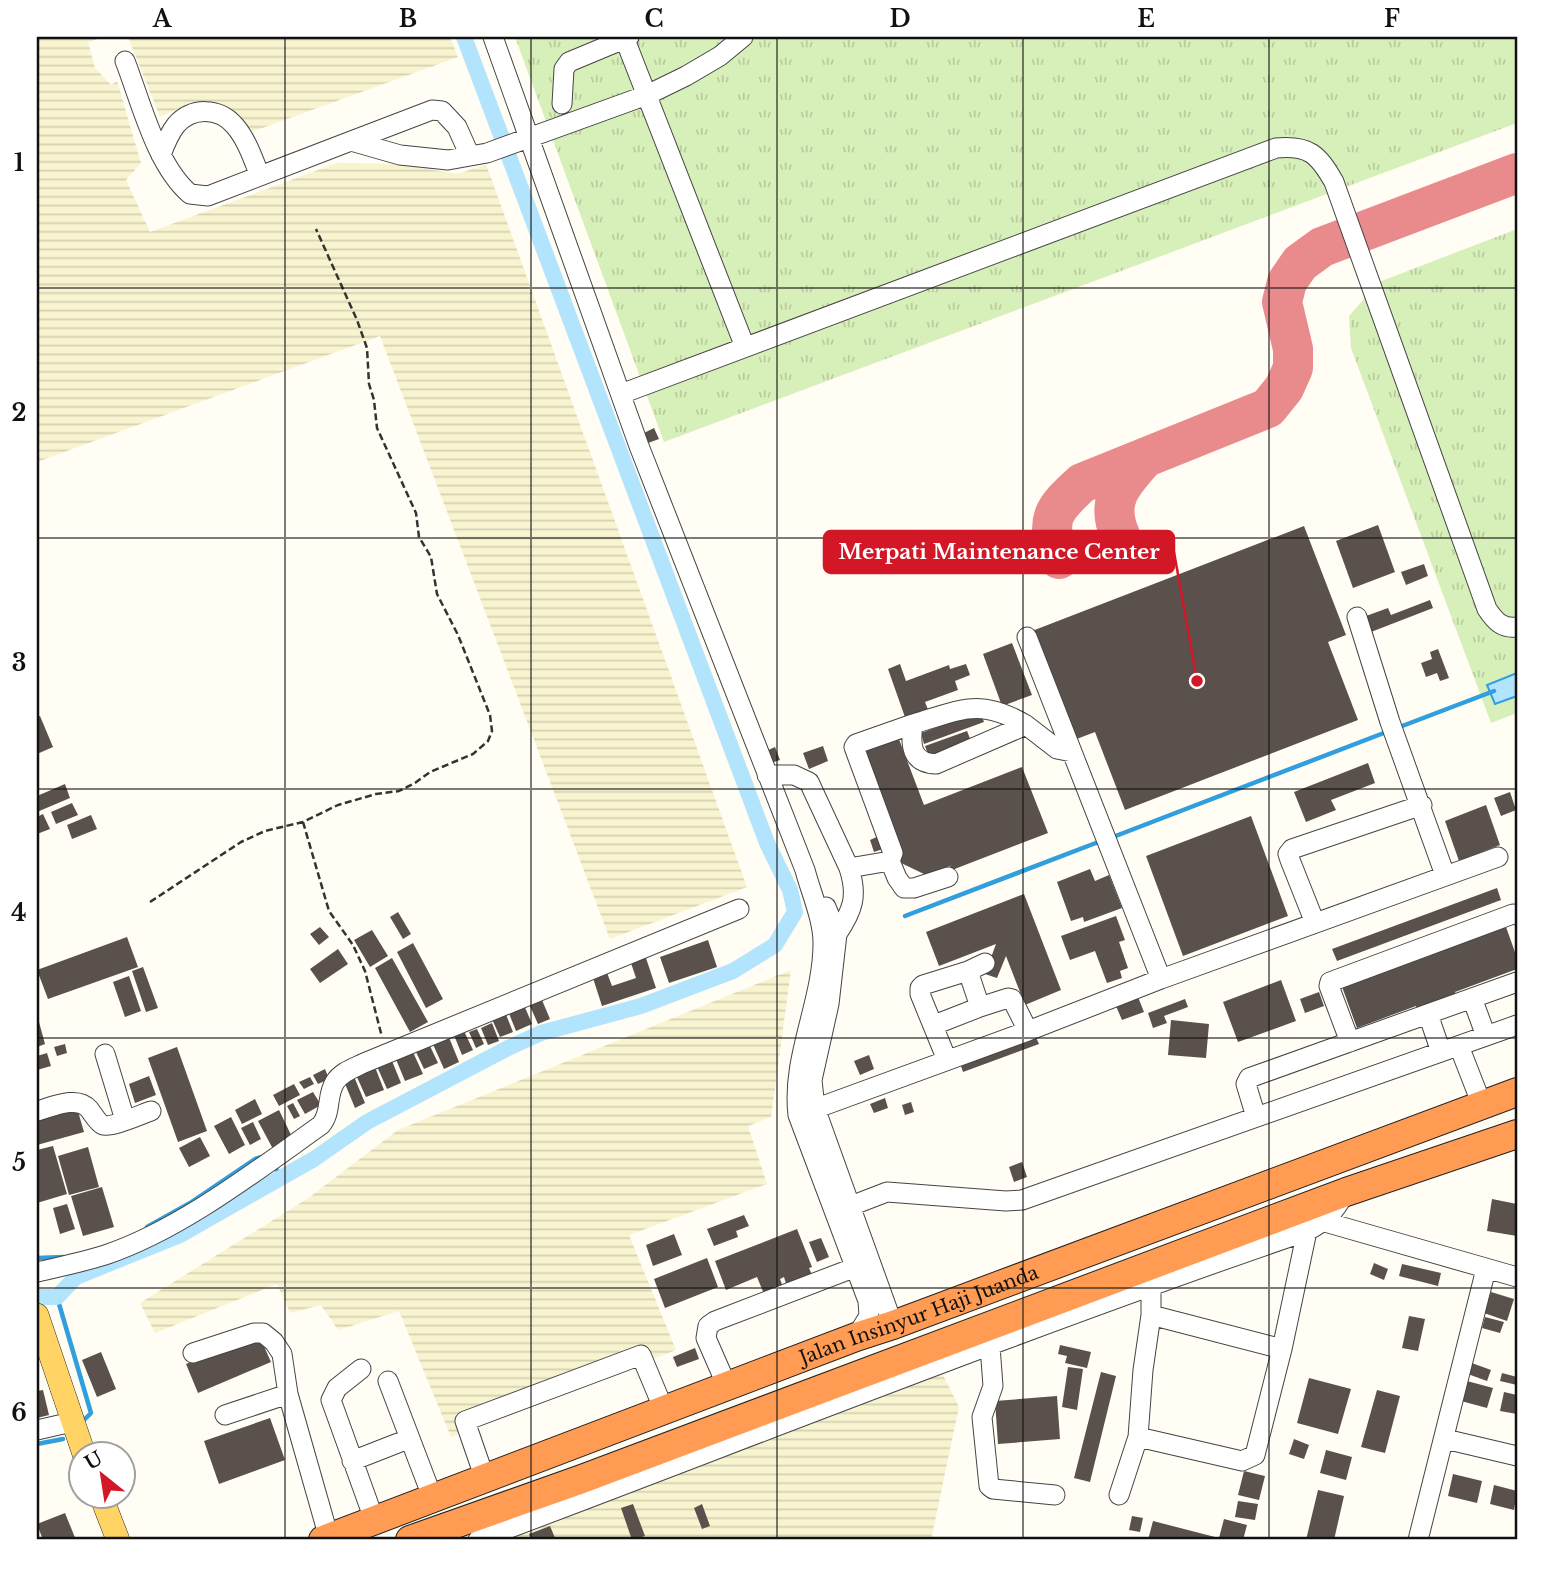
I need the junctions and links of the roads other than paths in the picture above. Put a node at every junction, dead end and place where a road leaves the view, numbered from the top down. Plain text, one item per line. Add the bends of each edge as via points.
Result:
1 (493, 37) edge
2 (626, 37) edge
3 (743, 37) edge
4 (125, 61) dead end
5 (646, 95) junction
6 (562, 104) dead end
7 (524, 140) junction
8 (351, 141) junction
9 (479, 154) junction
10 (161, 155) junction
11 (260, 176) junction
12 (745, 347) junction
13 (621, 394) junction
14 (1357, 617) dead end
15 (1517, 627) edge
16 (1027, 637) dead end
17 (913, 724) junction
18 (1026, 725) junction
19 (1072, 752) junction
20 (766, 775) junction
21 (1422, 805) junction
22 (1498, 857) dead end
23 (890, 861) junction
24 (849, 868) junction
25 (805, 870) junction
26 (1445, 875) junction
27 (948, 877) dead end
28 (739, 909) dead end
29 (1517, 915) edge
30 (1315, 923) junction
31 (837, 934) junction
32 (1161, 979) junction
33 (1517, 982) edge
34 (1472, 998) junction
35 (980, 1007) junction
36 (1428, 1014) junction
37 (934, 1025) junction
38 (1517, 1025) edge
39 (1028, 1031) junction
40 (1486, 1036) junction
41 (1350, 1042) junction
42 (1450, 1049) junction
43 (105, 1054) dead end
44 (947, 1060) junction
45 (1517, 1092) edge
46 (1482, 1105) junction
47 (813, 1109) junction
48 (37, 1111) edge
49 (151, 1111) dead end
50 (1256, 1117) junction
51 (125, 1120) junction
52 (1517, 1134) edge
53 (1255, 1190) junction
54 (1346, 1192) junction
55 (848, 1206) junction
56 (1266, 1221) junction
57 (1325, 1222) junction
58 (1307, 1231) junction
59 (856, 1267) junction
60 (1486, 1269) junction
61 (37, 1272) edge
62 (1517, 1276) edge
63 (1151, 1285) junction
64 (1151, 1315) junction
65 (37, 1316) edge
66 (893, 1325) junction
67 (989, 1335) junction
68 (856, 1337) junction
69 (1282, 1349) junction
70 (193, 1353) dead end
71 (361, 1369) dead end
72 (388, 1381) dead end
73 (727, 1386) junction
74 (288, 1394) junction
75 (664, 1410) junction
76 (225, 1415) dead end
77 (72, 1422) junction
78 (37, 1430) edge
79 (1139, 1437) junction
80 (1445, 1439) junction
81 (79, 1440) edge
82 (398, 1443) dead end
83 (570, 1445) junction
84 (1517, 1456) edge
85 (352, 1461) junction
86 (485, 1479) junction
87 (582, 1479) junction
88 (1055, 1495) dead end
89 (1119, 1495) dead end
90 (433, 1499) junction
91 (106, 1510) edge
92 (375, 1522) junction
93 (326, 1539) edge
94 (118, 1540) edge
95 (410, 1540) edge
96 (478, 1540) edge
97 (1418, 1540) edge

1 - 7 street
2 - 5 street
2 - 6 street via 569,62 564,69
3 - 5 street via 720,56
4 - 10 street
5 - 7 street
5 - 12 street
7 - 9 street
7 - 13 street
8 - 9 street via 400,155 448,160
8 - 9 street via 432,110 442,111
8 - 11 street
10 - 11 street via 190,194 208,196
10 - 11 street via 178,123 208,110 234,125
12 - 13 street
12 - 15 street via 1276,148 1302,148 1324,165 1334,182 1487,609 1502,626
13 - 20 street
14 - 21 street
16 - 19 street
17 - 18 street via 977,706
17 - 18 street via 911,739 918,758 936,764
17 - 23 street via 854,747 893,853
18 - 19 street via 1049,745
19 - 32 street
20 - 24 street via 794,775 809,782
20 - 25 street
21 - 26 street
21 - 30 street via 1288,853
22 - 26 street
23 - 24 street
23 - 27 street via 904,888
24 - 31 street via 854,883 852,906
25 - 31 street
25 - 47 street via 823,943 796,1099
26 - 30 street
28 - 61 street via 341,1075 332,1090 325,1121 268,1162 136,1242
29 - 41 street via 1330,982
30 - 32 street
31 - 47 street via 829,1004 812,1080
32 - 39 street
33 - 34 street
34 - 36 street
34 - 40 street
35 - 37 street
35 - 37 street via 976,967 923,985 920,994
35 - 39 street via 1012,999
36 - 41 street
36 - 42 street
37 - 44 street
38 - 40 street
39 - 44 street
40 - 42 street
41 - 50 street via 1248,1078
42 - 46 street
42 - 50 street
43 - 51 street
44 - 47 street
45 - 46 highway, Jalan Insinyur Haji Juanda
46 - 53 highway, Jalan Insinyur Haji Juanda
47 - 55 street
48 - 51 street via 74,1102 85,1104 104,1126
49 - 51 street
50 - 55 street via 1022,1200 887,1192
52 - 54 highway, Jalan Insinyur Haji Juanda
53 - 56 highway
53 - 66 highway, Jalan Insinyur Haji Juanda
54 - 56 highway, Jalan Insinyur Haji Juanda
54 - 57 street, Jalan Insinyur Haji Juanda
55 - 59 street
55 - 66 street
56 - 67 highway, Jalan Insinyur Haji Juanda
57 - 58 street, Jalan Insinyur Haji Juanda
57 - 60 street
58 - 63 street, Jalan Insinyur Haji Juanda
58 - 69 street
59 - 68 street via 869,1316
59 - 73 street via 708,1326 706,1338
60 - 62 street
60 - 80 street
63 - 64 street
63 - 67 street, Jalan Insinyur Haji Juanda
64 - 69 street
64 - 79 street
65 - 77 main road
66 - 68 highway, Jalan Insinyur Haji Juanda
67 - 87 highway, Jalan Insinyur Haji Juanda
67 - 88 street via 993,1386 982,1417 989,1486
67 - 96 street, Jalan Insinyur Haji Juanda via 741,1441
68 - 73 highway, Jalan Insinyur Haji Juanda
69 - 79 street via 1252,1458 1242,1461
70 - 74 street via 246,1334 263,1333 282,1354
71 - 85 street via 337,1388 331,1400
72 - 90 street
73 - 75 highway, Jalan Insinyur Haji Juanda
74 - 76 street
74 - 93 street
75 - 83 highway, Jalan Insinyur Haji Juanda
75 - 86 street via 641,1355 465,1421
77 - 78 street
77 - 81 main road
79 - 89 street
80 - 84 street
80 - 97 street
82 - 85 street
83 - 86 highway, Jalan Insinyur Haji Juanda
83 - 87 highway
85 - 92 street
86 - 90 highway, Jalan Insinyur Haji Juanda
87 - 95 highway, Jalan Insinyur Haji Juanda
90 - 92 highway, Jalan Insinyur Haji Juanda
91 - 94 main road
92 - 93 highway, Jalan Insinyur Haji Juanda

